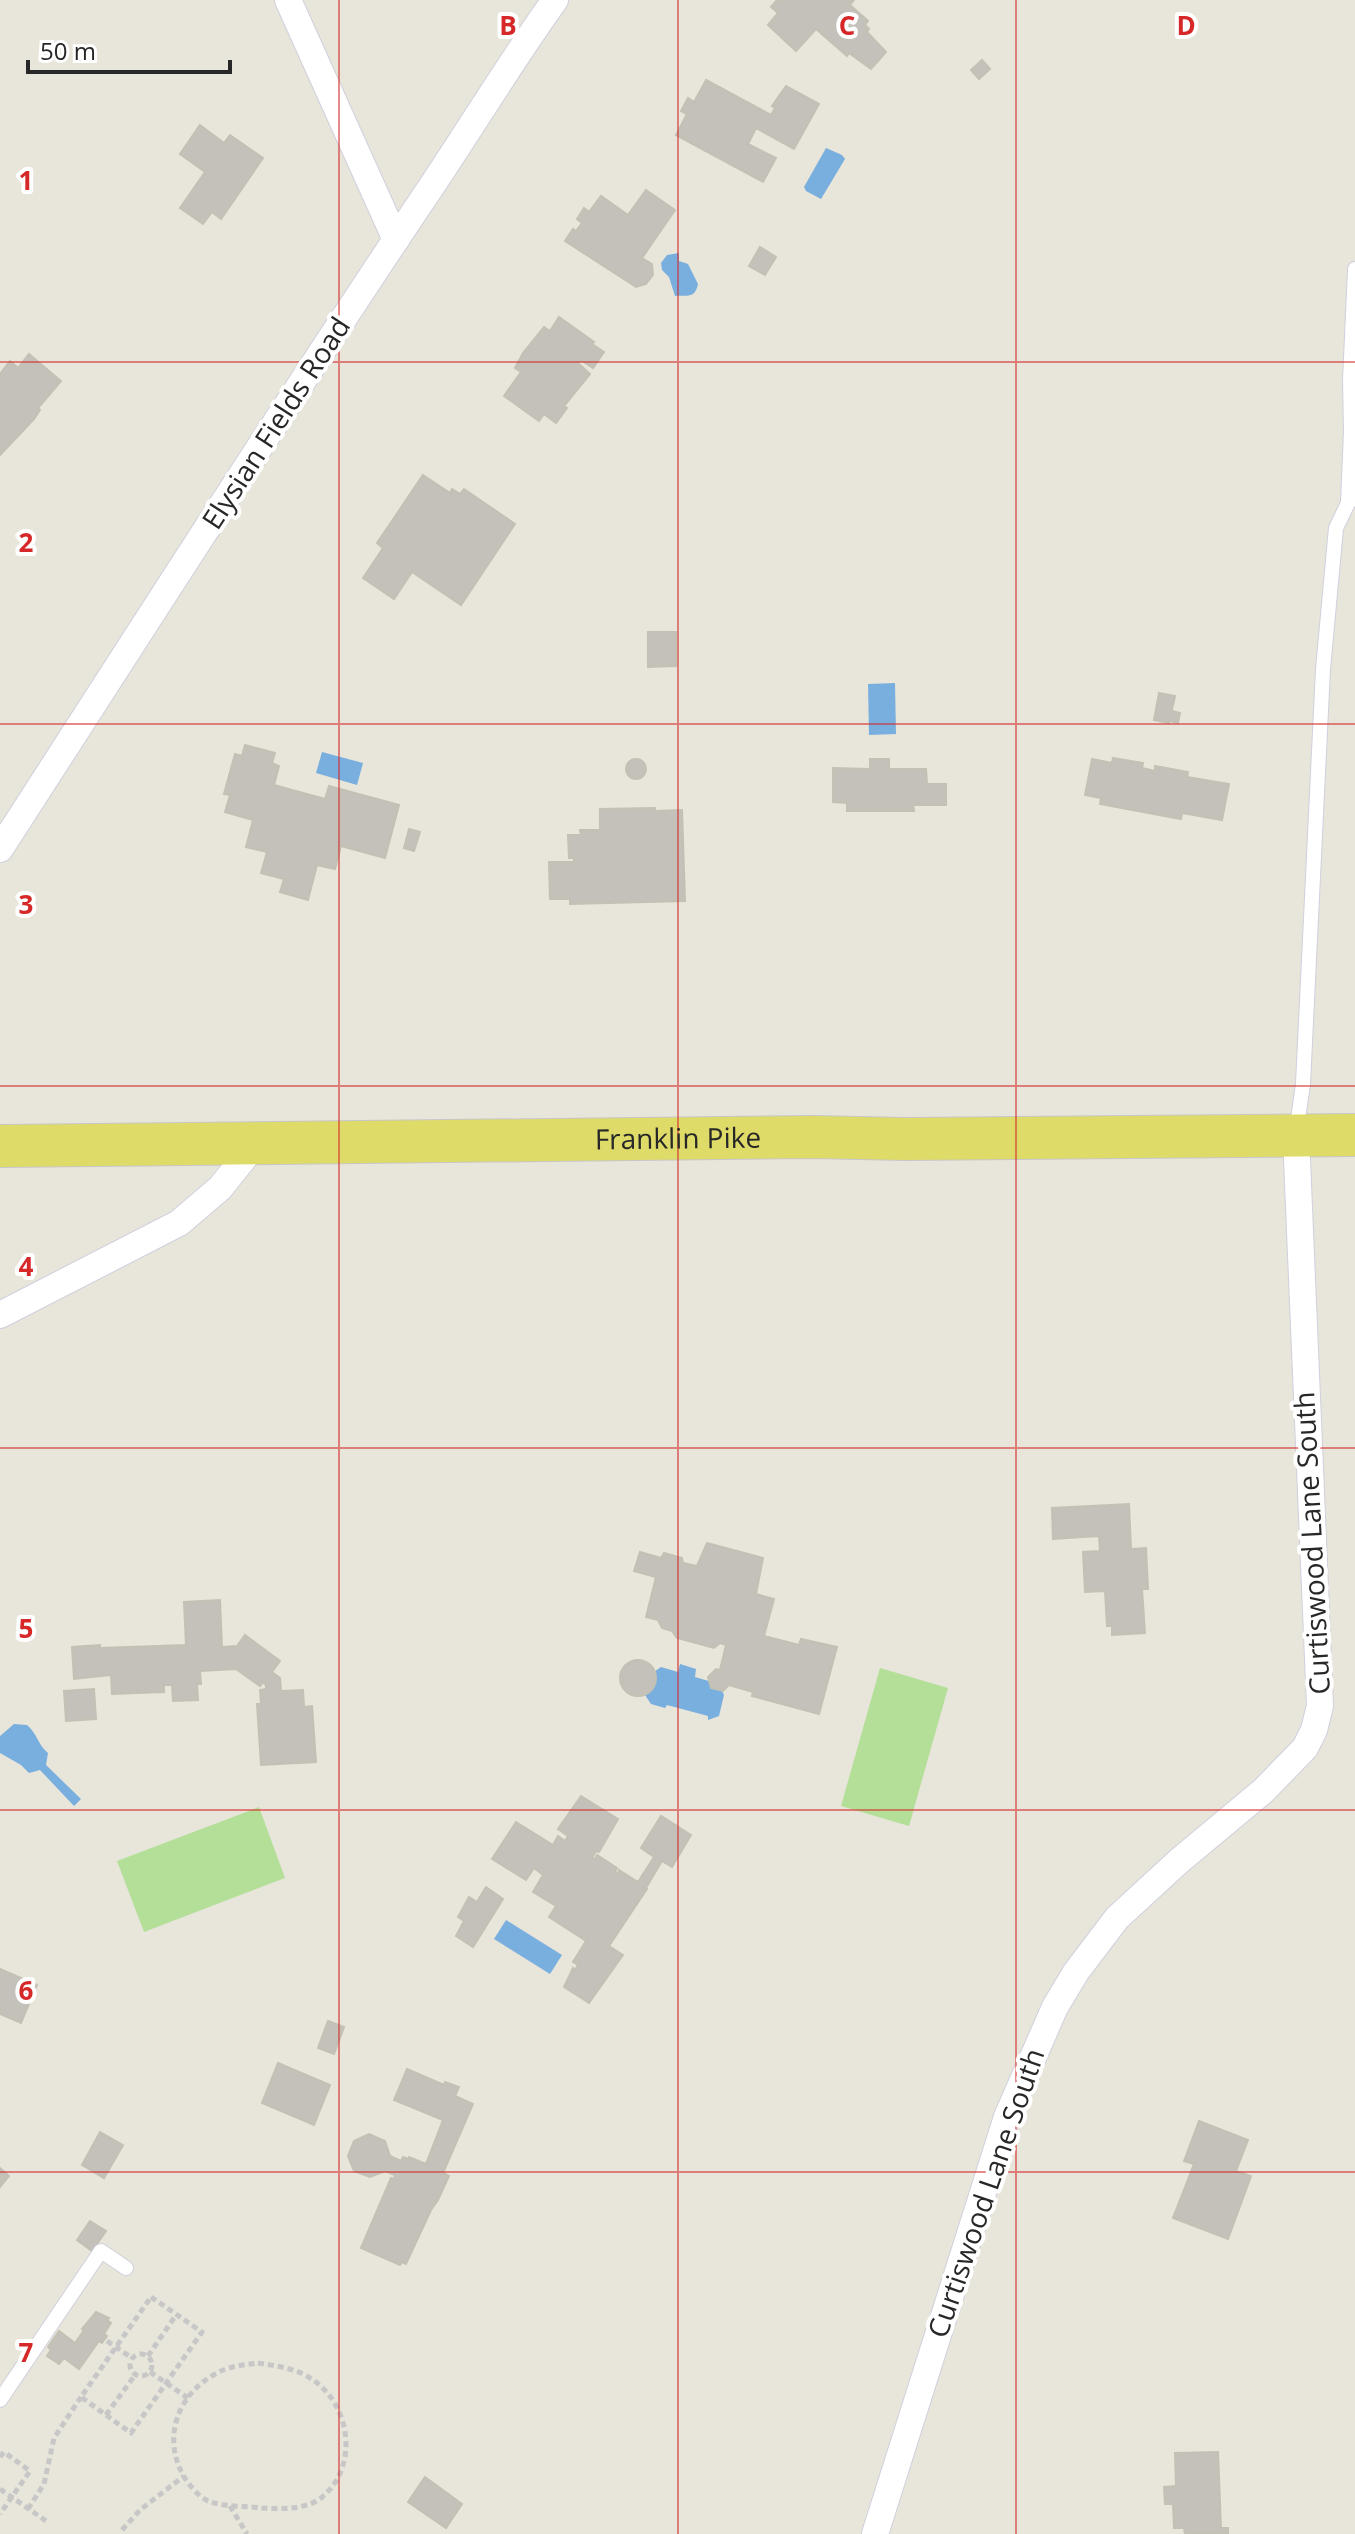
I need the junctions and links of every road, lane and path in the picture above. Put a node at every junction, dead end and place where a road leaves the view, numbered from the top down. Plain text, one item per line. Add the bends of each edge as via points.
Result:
1 (288, 0) edge
2 (555, 0) edge
3 (396, 240) junction
4 (1355, 269) edge
5 (1353, 434) edge
6 (1352, 500) edge
7 (0, 849) edge
8 (1355, 1135) edge
9 (1296, 1136) junction
10 (257, 1142) junction
11 (0, 1146) edge
12 (0, 1315) edge
13 (126, 2268) dead end
14 (176, 2315) junction
15 (107, 2341) dead end
16 (116, 2348) junction
17 (148, 2356) junction
18 (132, 2358) junction
19 (150, 2372) junction
20 (135, 2375) junction
21 (166, 2383) junction
22 (81, 2397) junction
23 (188, 2398) junction
24 (0, 2400) edge
25 (106, 2415) junction
26 (0, 2457) edge
27 (184, 2476) junction
28 (0, 2489) edge
29 (12, 2497) junction
30 (230, 2505) junction
31 (28, 2509) junction
32 (0, 2514) edge
33 (49, 2523) dead end
34 (122, 2530) dead end
35 (247, 2534) edge
36 (875, 2534) edge

1 - 3 street
2 - 3 street, Elysian Fields Road
3 - 7 street, Elysian Fields Road
4 - 5 lane
5 - 6 lane
6 - 9 lane via 1336,528 1323,669
8 - 9 main road, Franklin Pike
9 - 10 main road, Franklin Pike
9 - 36 street, Curtiswood Lane South via 1320,1706 1314,1730 1305,1748 1263,1791 1117,1918 1055,2007 1007,2117
10 - 11 main road, Franklin Pike
10 - 12 street via 220,1188 179,1223
13 - 24 lane via 101,2251
14 - 16 path via 151,2297
14 - 17 path
14 - 21 path via 202,2332
15 - 16 path
16 - 18 path
16 - 22 path
17 - 18 path
17 - 19 path
18 - 20 path
19 - 20 path
19 - 21 path
20 - 25 path
21 - 23 path
21 - 25 path via 131,2433
22 - 25 path
22 - 31 path via 54,2438 44,2484
23 - 27 path via 173,2436 174,2456
23 - 30 path via 228,2368 273,2365 310,2378 325,2390 343,2421 345,2456 330,2489 318,2500 283,2509
26 - 29 path via 4,2452 30,2471
27 - 30 path via 202,2497
27 - 34 path
28 - 29 path
29 - 31 path
29 - 32 path
30 - 35 path
31 - 33 path

